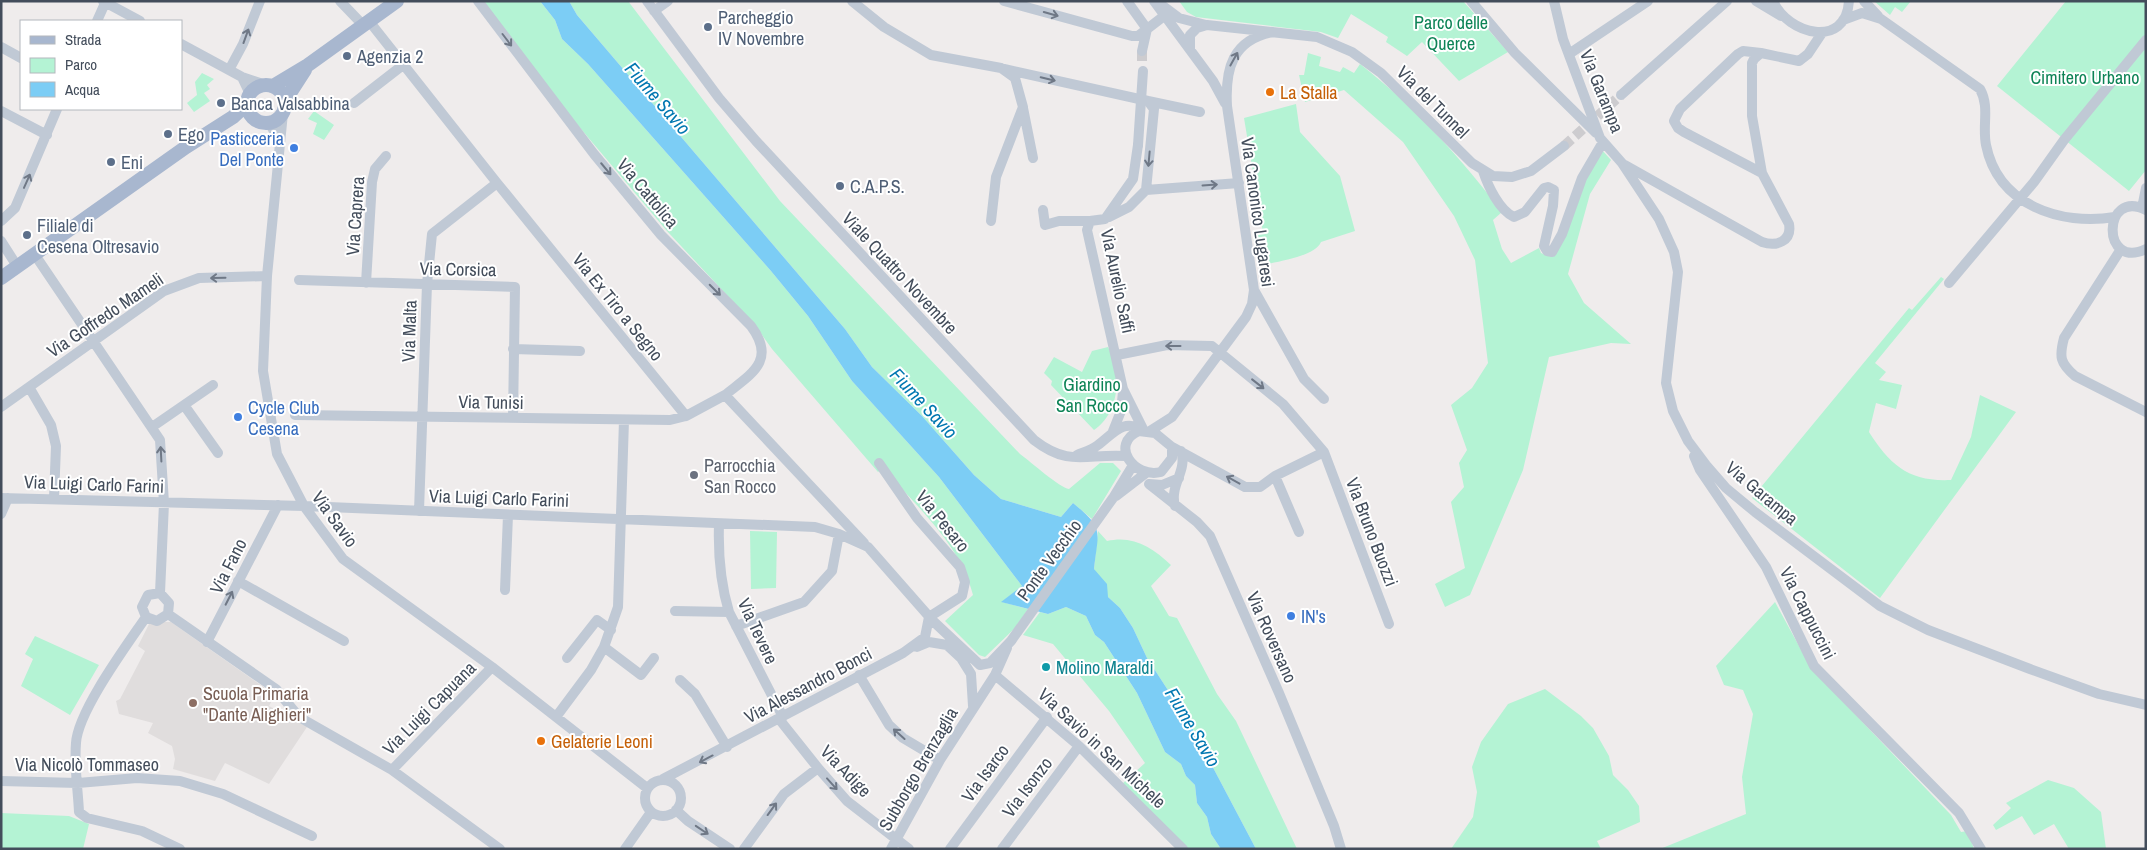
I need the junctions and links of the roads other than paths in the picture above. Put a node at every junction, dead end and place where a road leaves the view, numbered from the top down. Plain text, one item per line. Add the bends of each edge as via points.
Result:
1 (260, 1) edge
2 (340, 1) edge
3 (397, 1) edge
4 (478, 1) edge
5 (646, 1) edge
6 (668, 1) edge
7 (852, 1) edge
8 (1004, 1) edge
9 (1127, 1) edge
10 (1155, 1) edge
11 (1554, 1) edge
12 (1648, 1) edge
13 (1727, 1) edge
14 (1734, 1) edge
15 (1756, 1) edge
16 (1773, 1) edge
17 (1850, 1) edge
18 (1864, 1) edge
19 (105, 2) edge
20 (1472, 3) edge
21 (1718, 9) junction
22 (654, 11) junction
23 (1164, 16) junction
24 (1784, 18) junction
25 (1881, 19) junction
26 (97, 20) edge
27 (138, 20) edge
28 (1843, 20) junction
29 (366, 23) junction
30 (1208, 25) junction
31 (1147, 29) junction
32 (1273, 32) junction
33 (1822, 33) junction
34 (2146, 40) edge
35 (182, 45) edge
36 (1, 47) edge
37 (1190, 50) junction
38 (1142, 51) tunnel mouth
39 (1761, 53) junction
40 (1569, 54) junction
41 (20, 57) edge
42 (403, 64) junction
43 (308, 65) junction
44 (1001, 68) junction
45 (1143, 68) tunnel mouth
46 (229, 70) junction
47 (242, 77) junction
48 (270, 85) junction
49 (1620, 95) tunnel mouth
50 (249, 99) junction
51 (1148, 101) junction
52 (354, 104) dead end
53 (1227, 106) junction
54 (284, 107) junction
55 (1023, 108) junction
56 (58, 110) edge
57 (1, 111) edge
58 (1200, 112) dead end
59 (233, 117) junction
60 (263, 121) junction
61 (47, 135) junction
62 (1602, 140) junction
63 (280, 141) junction
64 (1564, 146) tunnel mouth
65 (386, 156) dead end
66 (1033, 158) dead end
67 (1622, 163) junction
68 (1483, 171) junction
69 (1762, 173) junction
70 (496, 183) junction
71 (1239, 183) junction
72 (2146, 188) edge
73 (1146, 190) junction
74 (2019, 198) junction
75 (2144, 209) edge
76 (1043, 210) dead end
77 (2115, 217) junction
78 (1105, 219) junction
79 (2087, 220) junction
80 (1, 221) edge
81 (991, 221) dead end
82 (1090, 221) junction
83 (2112, 237) junction
84 (1, 241) edge
85 (2121, 249) junction
86 (2146, 249) edge
87 (35, 255) junction
88 (17, 266) junction
89 (267, 276) junction
90 (1, 278) edge
91 (299, 280) dead end
92 (366, 283) junction
93 (1949, 283) dead end
94 (427, 284) junction
95 (1254, 290) junction
96 (94, 341) junction
97 (513, 349) junction
98 (580, 351) dead end
99 (1219, 354) junction
100 (1117, 355) junction
101 (213, 385) dead end
102 (29, 387) junction
103 (1123, 389) junction
104 (725, 395) junction
105 (1324, 399) dead end
106 (184, 405) junction
107 (1, 407) edge
108 (2146, 412) edge
109 (295, 415) dead end
110 (686, 416) junction
111 (422, 417) junction
112 (1172, 417) junction
113 (512, 418) junction
114 (624, 420) junction
115 (152, 427) junction
116 (1113, 431) junction
117 (1146, 431) junction
118 (1105, 440) junction
119 (1688, 441) junction
120 (1173, 447) junction
121 (1324, 452) junction
122 (218, 453) dead end
123 (1114, 455) junction
124 (1068, 458) junction
125 (1130, 461) junction
126 (879, 463) dead end
127 (1275, 476) junction
128 (1148, 477) junction
129 (1179, 478) junction
130 (5, 498) edge
131 (54, 498) junction
132 (1113, 498) junction
133 (164, 503) junction
134 (278, 505) junction
135 (304, 506) junction
136 (1175, 506) junction
137 (419, 511) junction
138 (1, 514) edge
139 (508, 515) junction
140 (620, 519) junction
141 (719, 524) junction
142 (1299, 532) dead end
143 (839, 534) junction
144 (868, 547) junction
145 (238, 581) junction
146 (505, 590) dead end
147 (160, 593) junction
148 (675, 611) dead end
149 (729, 612) junction
150 (168, 614) junction
151 (146, 617) junction
152 (929, 617) junction
153 (1390, 624) dead end
154 (736, 626) junction
155 (611, 630) junction
156 (925, 637) junction
157 (950, 638) junction
158 (344, 641) dead end
159 (1010, 641) junction
160 (207, 642) junction
161 (604, 647) junction
162 (903, 653) junction
163 (567, 658) dead end
164 (654, 658) dead end
165 (492, 667) junction
166 (858, 675) junction
167 (995, 675) junction
168 (680, 680) dead end
169 (2146, 705) edge
170 (974, 706) junction
171 (1047, 716) junction
172 (556, 717) junction
173 (781, 718) junction
174 (1079, 746) junction
175 (727, 747) junction
176 (940, 760) junction
177 (818, 768) junction
178 (687, 769) junction
179 (392, 770) junction
180 (634, 778) junction
181 (661, 780) junction
182 (1, 781) edge
183 (78, 783) junction
184 (674, 784) junction
185 (648, 788) junction
186 (676, 810) junction
187 (651, 812) junction
188 (312, 836) dead end
189 (897, 838) junction
190 (180, 849) edge
191 (500, 849) edge
192 (625, 849) edge
193 (730, 849) edge
194 (744, 849) edge
195 (891, 849) edge
196 (909, 849) edge
197 (950, 849) edge
198 (1002, 849) edge
199 (1183, 849) edge
200 (1341, 849) edge
201 (1981, 849) edge

46 -> 1 street
2 - 29 street, Via Ex Tiro a Segno
3 - 29 main road
4 -> 104 street, Via Cattolica via 594,154 661,235 761,339 763,350 759,363 751,374
5 - 22 street, Viale Quattro Novembre
6 - 22 street
7 - 44 street via 884,27 931,55
8 -> 31 street via 1132,36 1138,36
9 - 31 street
10 - 23 street
10 - 30 street, Via del Tunnel via 1179,18
11 - 40 street, Via Garampa
12 - 40 street
13 - 21 street
14 - 21 street
15 - 24 street
16 - 24 street
17 - 28 street
18 - 25 street
19 - 26 street
19 - 27 street
20 - 62 street via 1515,53
21 - 49 street
22 - 124 street, Viale Quattro Novembre via 719,98 848,242 1034,440 1053,453
23 - 31 street
23 - 37 street
24 - 33 street via 1809,32
25 - 28 street via 1862,13
25 - 74 street via 1980,89 1986,107 1984,127 1989,157 2004,185
28 - 33 street
29 - 42 street, Via Ex Tiro a Segno
29 - 43 main road
30 - 32 street, Via del Tunnel
30 - 37 street via 1197,28 1190,35
31 - 38 street
53 -> 32 street, Via del Tunnel via 1226,76 1231,62 1252,38
32 - 68 street, Via del Tunnel via 1317,37 1367,62
33 - 39 street via 1808,54 1798,61
34 - 74 street
35 - 46 street
36 - 41 street
37 - 53 street via 1213,80
39 - 69 street via 1752,63 1752,116
39 - 69 street via 1743,51 1738,54 1677,112 1674,121 1684,132
40 - 62 street, Via Garampa
42 - 52 street
42 - 70 street, Via Ex Tiro a Segno
43 - 48 main road
43 - 54 main road
44 -> 51 street
44 - 55 street via 1015,78
45 - 78 street, Via Aurelio Saffi, bridge via 1134,179
46 - 47 street
47 - 48 street
47 - 50 street
48 - 50 main road via 256,88
48 - 54 main road via 281,92
50 - 59 main road
50 - 60 main road via 250,114
51 - 58 street
51 -> 73 street via 1154,109
53 - 71 street, Via Canonico Lugaresi
54 - 60 main road via 275,121
54 - 63 street, Via Savio
55 - 66 street
55 - 81 street via 996,177
56 - 61 street
57 - 61 street
59 - 60 main road
59 - 87 main road
60 - 63 street
80 -> 61 street via 15,208
62 - 67 street, Via Garampa
62 - 68 street via 1582,178 1562,234 1552,252 1546,251 1544,246 1554,190 1544,188 1525,212 1514,218 1488,185
63 - 89 street, Via Savio
64 - 68 street, Via del Tunnel via 1521,175 1500,178
65 - 92 street, Via Caprera via 375,169 372,182
67 - 69 street via 1719,219 1774,245 1786,239 1790,227
67 - 119 street, Via Garampa via 1666,231 1674,252 1678,272 1666,383 1673,411
70 - 94 street, Via Malta via 432,234
70 - 110 street, Via Ex Tiro a Segno
73 -> 71 street
71 - 95 street, Via Canonico Lugaresi
72 - 75 street
73 - 78 street via 1129,207
74 - 79 street via 2049,214
74 - 93 street
75 - 77 street via 2126,208
76 - 82 street via 1044,225 1059,221
77 - 79 street
77 - 83 street
78 - 82 street, Via Aurelio Saffi
79 - 83 street
82 - 100 street, Via Aurelio Saffi via 1087,230
83 - 85 street
84 - 88 street
85 - 86 street via 2134,252
85 - 108 street via 2064,338 2060,354 2066,368 2075,376
87 - 88 main road
87 - 96 street
88 - 90 main road
89 -> 96 street, Via Goffredo Mameli via 199,278 164,291
89 - 135 street, Via Savio via 265,394 277,454
91 - 92 street, Via Corsica
92 - 94 street, Via Corsica
94 - 97 street, Via Corsica via 515,287
94 - 111 street, Via Malta
95 - 99 street, Via Canonico Lugaresi via 1250,311
95 - 105 street via 1304,379
96 - 102 street, Via Goffredo Mameli
96 - 115 street
97 - 98 street
97 - 113 street, Via Corsica
99 -> 100 street, Via Bruno Buozzi via 1212,346 1167,346
99 - 112 street, Via Canonico Lugaresi
99 -> 121 street, Via Bruno Buozzi via 1283,404
100 - 103 street, Via Aurelio Saffi
101 - 106 street
102 - 107 street, Via Goffredo Mameli
102 - 131 street via 51,425 56,446
103 - 116 street via 1121,412
103 - 117 street, Via Aurelio Saffi
104 - 110 street
104 - 144 street
106 - 115 street
106 - 122 street
109 - 111 street, Via Tunisi
110 - 114 street, Via Tunisi via 670,420
111 - 113 street, Via Tunisi
111 - 137 street, Via Malta
112 - 117 street
112 - 120 street
113 - 114 street, Via Tunisi
114 - 140 street
133 -> 115 street via 160,440
116 - 117 street via 1127,425
116 - 118 street
117 - 120 street
117 - 125 street via 1135,433 1128,440 1125,450
118 - 123 street via 1107,449
118 - 124 street
119 - 169 street, Via Garampa via 1726,488 1880,606 1928,630 2030,670 2099,694
119 - 201 street, Via Cappuccini via 1700,470 1766,566 1814,666 1959,814
127 -> 120 street via 1260,487 1245,487
120 - 128 street via 1166,469
120 - 129 street via 1184,462
121 - 127 street
121 - 153 street, Via Bruno Buozzi
123 - 124 street, Viale Quattro Novembre
123 - 125 street, Viale Quattro Novembre
125 - 128 street
125 - 132 street, Ponte Vecchio
126 - 152 street, Via Pesaro via 917,518 960,567 965,582 962,596
127 - 142 street
128 - 129 street via 1162,485
128 - 132 street, Ponte Vecchio
128 - 136 street, Via Roversano
129 - 136 street via 1173,494
130 - 131 street, Via Luigi Carlo Farini
130 - 138 street
131 - 133 street, Via Luigi Carlo Farini
132 - 159 street, Ponte Vecchio
133 - 134 street, Via Luigi Carlo Farini
133 - 147 street
134 - 135 street, Via Luigi Carlo Farini
134 - 145 street, Via Fano
135 - 137 street, Via Luigi Carlo Farini
135 - 165 street, Via Savio via 343,559
136 - 200 street, Via Roversano via 1210,536 1283,702
137 - 139 street, Via Luigi Carlo Farini
139 - 140 street, Via Luigi Carlo Farini
139 - 146 street
140 - 141 street, Via Luigi Carlo Farini
140 - 155 street via 618,607
141 - 143 street, Via Luigi Carlo Farini via 815,527
141 - 149 street, Via Tevere via 718,558
143 - 144 street, Via Luigi Carlo Farini
143 - 154 street via 832,571 804,602
144 - 152 street, Via Luigi Carlo Farini
145 - 158 street
160 -> 145 street, Via Fano
147 - 150 street via 169,602
147 - 151 street via 148,595 142,607
148 - 149 street
149 - 154 street, Via Tevere
150 - 151 street via 157,621
150 - 160 street, Via Luigi Capuana
151 - 183 street via 116,659 84,718 76,742
152 - 156 street
152 - 157 street, Via Luigi Carlo Farini
154 - 173 street, Via Tevere
155 - 161 street
155 - 163 street via 597,620
156 - 157 street
156 - 162 street, Via Alessandro Bonci
157 - 159 street, Via Luigi Carlo Farini via 980,665 990,663
159 - 167 street
160 - 179 street, Via Luigi Capuana via 276,689 299,717
161 - 164 street via 641,675
161 - 172 street
162 - 166 street, Via Alessandro Bonci
162 - 170 street via 929,642 947,645 971,674
165 - 172 street, Via Savio
165 - 179 street, Via Luigi Capuana
166 - 173 street, Via Alessandro Bonci
176 -> 166 street via 903,738 889,725
167 - 170 street
167 - 171 street, Via Savio in San Michele
168 - 175 street via 695,694
170 - 176 street, Subborgo Brenzaglia
171 - 174 street, Via Savio in San Michele
171 - 197 street, Via Isarco
172 - 180 street, Via Savio
173 - 175 street, Via Alessandro Bonci
173 - 177 street, Via Adige
174 - 198 street, Via Isonzo
174 - 199 street, Via Savio in San Michele
175 -> 178 street, Via Alessandro Bonci
176 - 189 street, Subborgo Brenzaglia
177 -> 189 street, Via Adige via 847,801
194 -> 177 street via 784,794
178 - 181 street, Via Alessandro Bonci
178 - 184 street, Via Alessandro Bonci
179 - 191 street
180 - 181 street
180 - 185 street, Via Savio
181 - 184 street
181 - 185 street
182 - 183 street, Via Nicolò Tommaseo
183 - 188 street, Via Nicolò Tommaseo via 137,778 180,781 223,794
183 - 190 street via 79,812 87,818 142,831
184 - 186 street via 681,794
185 - 187 street via 644,800
186 - 187 street via 662,816
186 -> 193 street
187 - 192 street
189 - 195 street, Subborgo Brenzaglia
189 - 196 street, Via Adige

